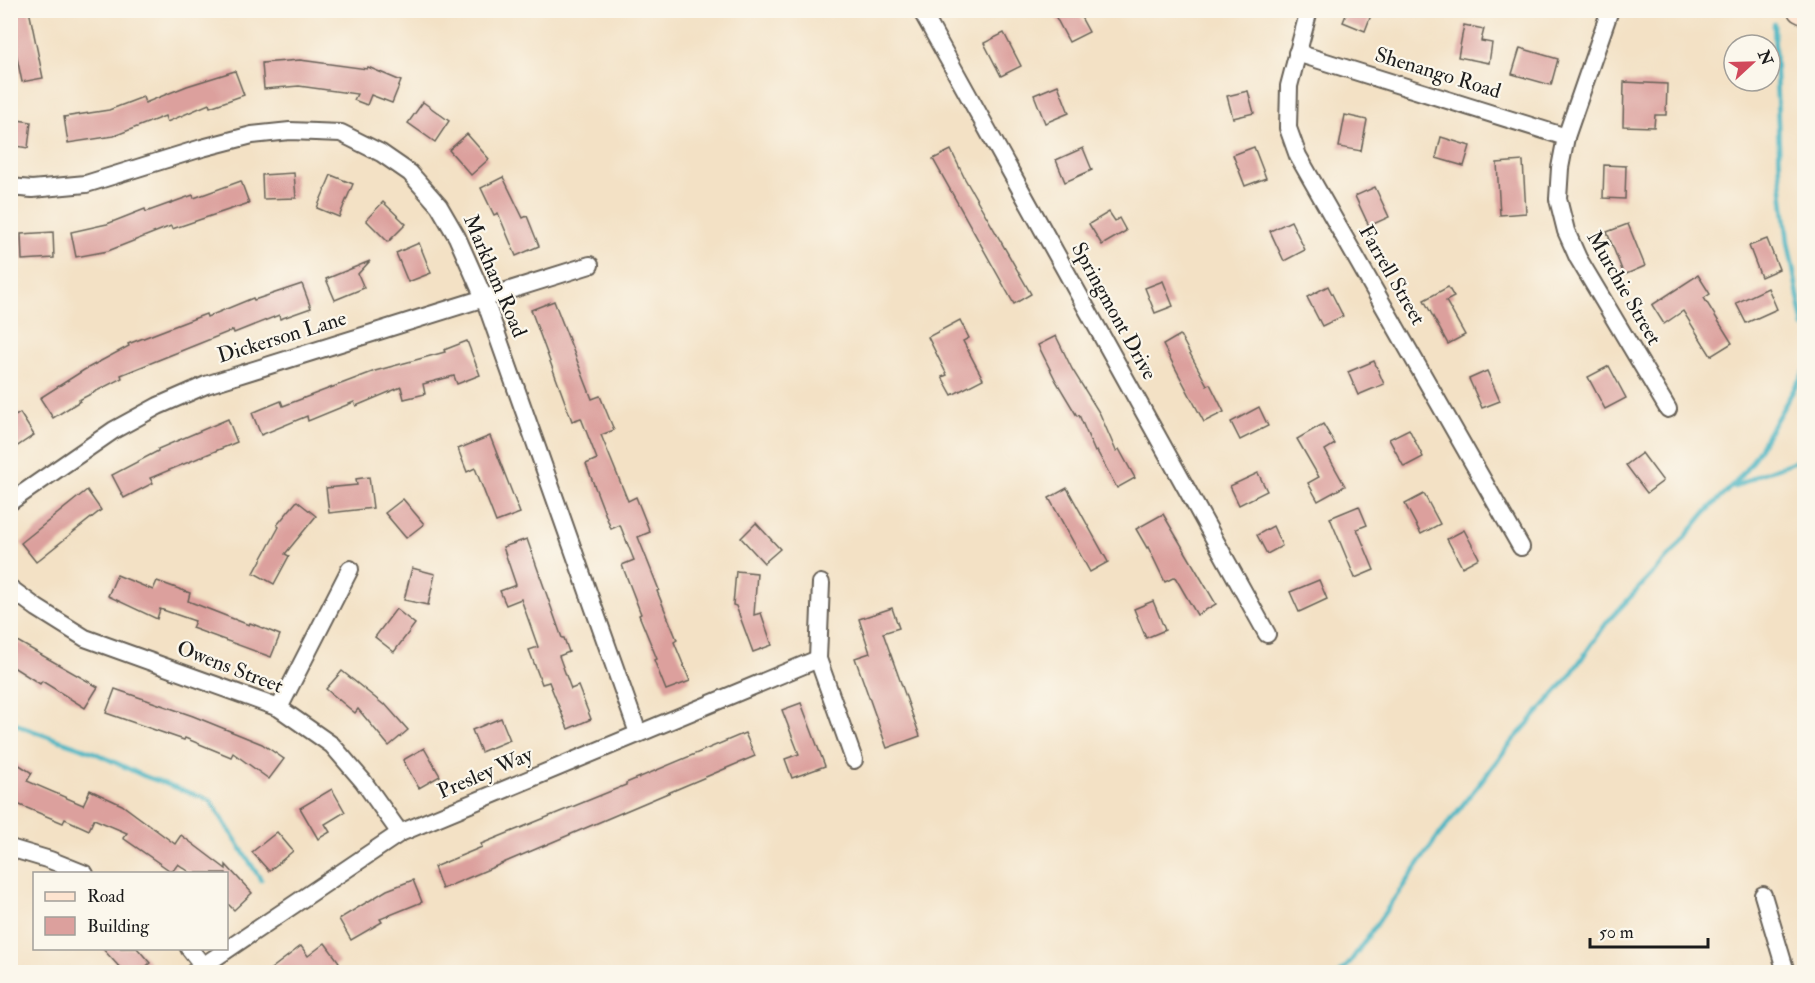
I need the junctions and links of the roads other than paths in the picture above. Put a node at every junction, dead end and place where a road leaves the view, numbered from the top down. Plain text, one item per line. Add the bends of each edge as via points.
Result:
1 (921, 10) edge
2 (1310, 10) edge
3 (1610, 10) edge
4 (1297, 53) junction
5 (1566, 137) junction
6 (10, 187) edge
7 (590, 265) dead end
8 (484, 298) junction
9 (1668, 409) dead end
10 (10, 502) edge
11 (1521, 547) dead end
12 (350, 568) dead end
13 (821, 583) dead end
14 (10, 588) edge
15 (1267, 634) dead end
16 (818, 659) junction
17 (279, 708) junction
18 (638, 733) junction
19 (854, 760) dead end
20 (400, 832) junction
21 (10, 848) edge
22 (82, 872) edge
23 (1763, 895) dead end
24 (190, 950) edge
25 (202, 970) edge
26 (1786, 972) edge

1 - 15 street, Springmont Drive
2 - 4 street, Farrell Street
3 - 5 street, Murchie Street
4 - 5 street, Shenango Road
4 - 11 street, Farrell Street via 1289,86 1288,128 1298,156
5 - 9 street, Murchie Street via 1558,199 1566,231
6 - 8 street, Markham Road via 86,184 252,135 290,131 341,133 381,153 418,181 458,237
7 - 8 street, Dickerson Lane
8 - 10 street, Dickerson Lane via 206,385 114,430
8 - 18 street, Markham Road
12 - 17 street
13 - 16 street
14 - 17 street, Owens Street via 85,638
16 - 18 street, Presley Way
16 - 19 street
17 - 20 street, Owens Street via 332,745
18 - 20 street, Presley Way
20 - 25 street, Presley Way
21 - 22 street
23 - 26 street
24 - 25 street

